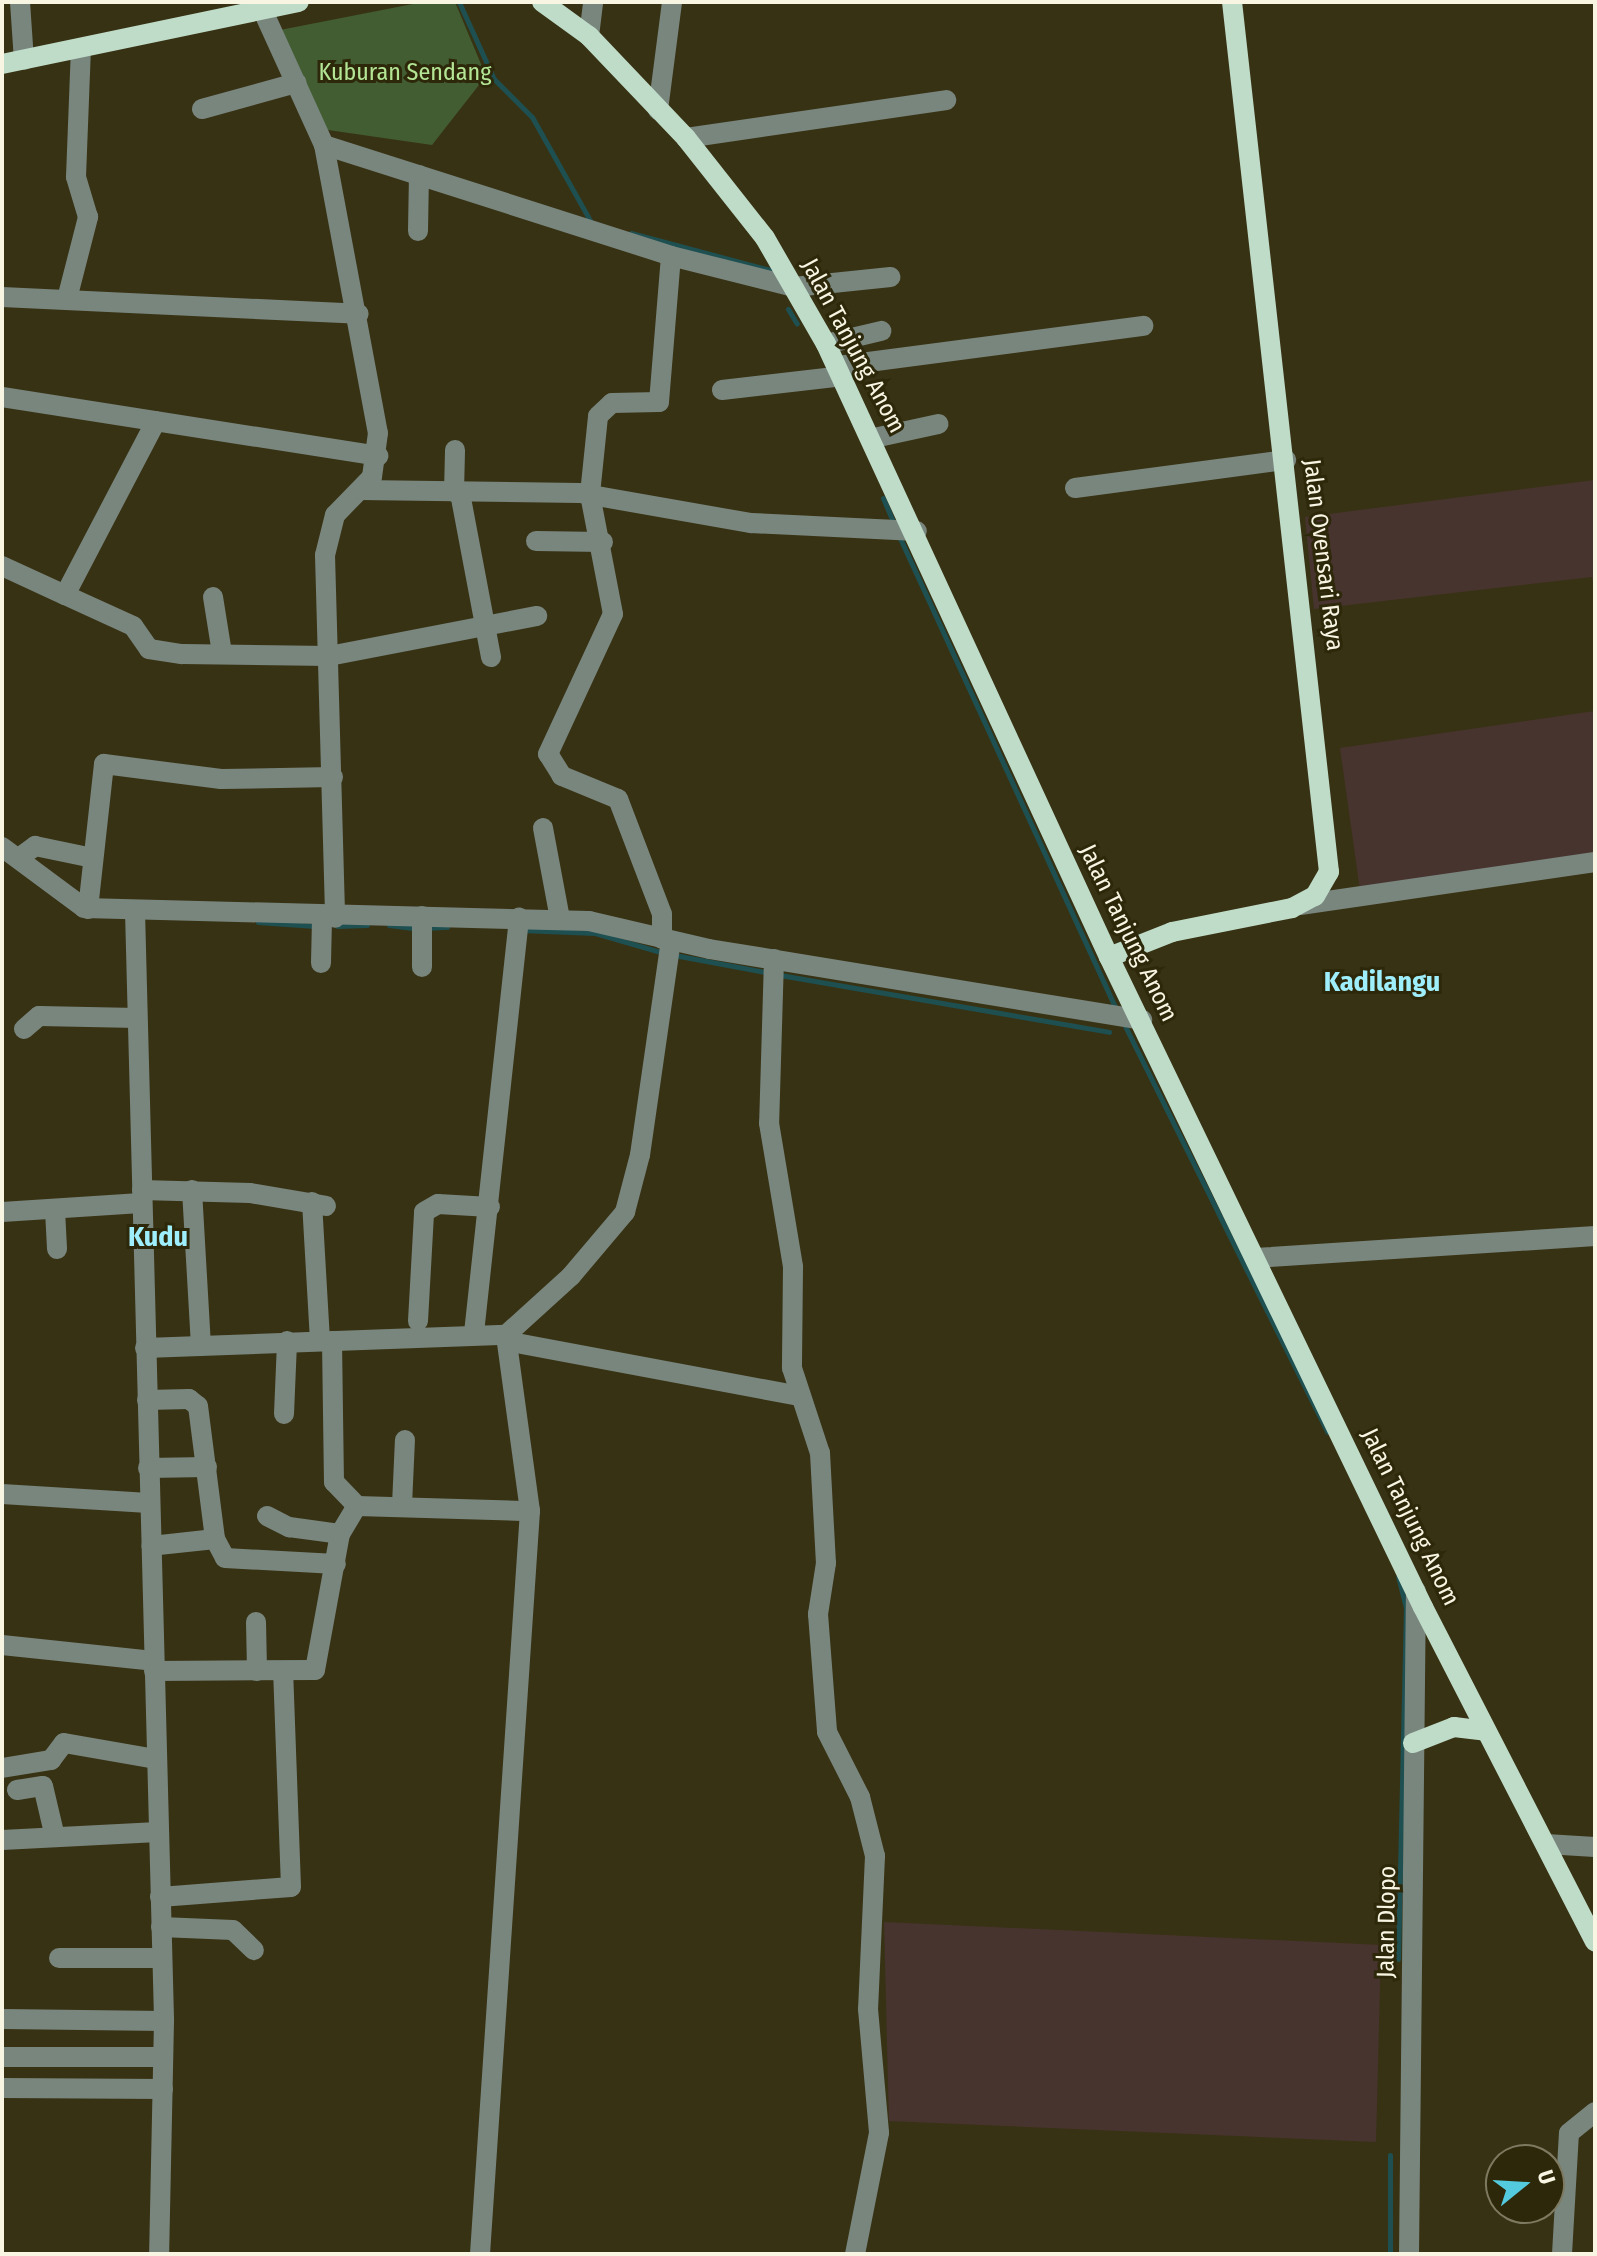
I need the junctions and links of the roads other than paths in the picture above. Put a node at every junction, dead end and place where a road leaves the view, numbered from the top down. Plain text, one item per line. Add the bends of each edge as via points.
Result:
1 (20, 2) edge
2 (299, 2) edge
3 (542, 2) edge
4 (593, 2) edge
5 (672, 2) edge
6 (1232, 2) edge
7 (262, 9) junction
8 (2, 30) edge
9 (589, 36) junction
10 (24, 37) junction
11 (81, 49) junction
12 (24, 60) junction
13 (2, 64) edge
14 (296, 83) junction
15 (946, 100) dead end
16 (202, 109) dead end
17 (658, 110) junction
18 (686, 138) junction
19 (324, 145) junction
20 (419, 175) junction
21 (418, 231) dead end
22 (671, 256) junction
23 (890, 277) dead end
24 (794, 287) junction
25 (2, 297) edge
26 (67, 299) junction
27 (359, 314) junction
28 (1143, 326) dead end
29 (881, 331) dead end
30 (826, 344) junction
31 (840, 371) junction
32 (722, 390) dead end
33 (2, 397) edge
34 (156, 421) junction
35 (938, 424) dead end
36 (874, 438) junction
37 (455, 450) dead end
38 (378, 456) junction
39 (1286, 460) junction
40 (1075, 488) dead end
41 (361, 490) junction
42 (457, 492) junction
43 (590, 494) junction
44 (903, 530) junction
45 (536, 541) dead end
46 (603, 542) junction
47 (2, 566) edge
48 (65, 595) junction
49 (213, 597) dead end
50 (537, 616) dead end
51 (483, 625) junction
52 (222, 653) junction
53 (329, 656) junction
54 (491, 657) dead end
55 (333, 777) junction
56 (543, 828) dead end
57 (11, 852) edge
58 (93, 858) junction
59 (1595, 862) edge
60 (1300, 905) junction
61 (88, 909) junction
62 (135, 916) junction
63 (560, 919) junction
64 (326, 922) junction
65 (422, 924) junction
66 (518, 927) junction
67 (667, 946) junction
68 (1109, 957) junction
69 (321, 963) dead end
70 (422, 967) dead end
71 (773, 967) junction
72 (137, 1018) junction
73 (1127, 1020) junction
74 (24, 1029) dead end
75 (192, 1190) junction
76 (141, 1197) junction
77 (490, 1207) junction
78 (55, 1210) junction
79 (2, 1212) edge
80 (1595, 1236) edge
81 (57, 1249) dead end
82 (1255, 1258) junction
83 (418, 1321) dead end
84 (474, 1333) junction
85 (508, 1339) junction
86 (287, 1341) junction
87 (326, 1341) junction
88 (201, 1345) junction
89 (145, 1348) junction
90 (799, 1396) junction
91 (147, 1400) junction
92 (284, 1414) dead end
93 (405, 1440) dead end
94 (207, 1467) junction
95 (148, 1468) junction
96 (2, 1494) edge
97 (149, 1503) junction
98 (402, 1505) junction
99 (357, 1506) junction
100 (530, 1511) junction
101 (267, 1516) dead end
102 (340, 1534) junction
103 (215, 1539) junction
104 (151, 1546) junction
105 (336, 1564) junction
106 (1416, 1591) junction
107 (256, 1622) dead end
108 (2, 1645) edge
109 (154, 1666) junction
110 (257, 1671) junction
111 (283, 1672) junction
112 (1486, 1731) junction
113 (1413, 1743) junction
114 (156, 1759) junction
115 (36, 1763) junction
116 (2, 1768) edge
117 (43, 1786) junction
118 (17, 1790) dead end
119 (158, 1832) junction
120 (55, 1837) junction
121 (2, 1840) edge
122 (1546, 1844) junction
123 (1595, 1847) edge
124 (160, 1897) junction
125 (161, 1927) junction
126 (1595, 1941) edge
127 (254, 1950) dead end
128 (59, 1958) dead end
129 (162, 1958) junction
130 (2, 2019) edge
131 (164, 2021) junction
132 (2, 2057) edge
133 (163, 2057) junction
134 (2, 2088) edge
135 (163, 2089) junction
136 (1595, 2112) edge
137 (159, 2254) edge
138 (480, 2254) edge
139 (855, 2254) edge
140 (1409, 2254) edge
141 (1562, 2254) edge

1 - 10 street
2 - 7 main road
3 - 9 main road, Jalan Tanjung Anom
4 - 9 street
5 - 17 street
6 - 39 main road, Jalan Ovensari Raya
7 - 11 main road
7 - 14 street
8 - 10 street
9 - 17 main road, Jalan Tanjung Anom
10 - 12 street
11 - 12 main road
11 - 26 street via 76,177 88,217
12 - 13 main road
14 - 16 street
14 - 19 street
15 - 18 street
17 - 18 main road, Jalan Tanjung Anom
18 - 24 main road, Jalan Tanjung Anom
19 - 20 street
19 - 27 street
20 - 21 street
20 - 22 street
22 - 24 street
22 - 43 street via 662,395 651,406 601,409
23 - 24 street
24 - 30 main road, Jalan Tanjung Anom
25 - 26 street
26 - 27 street
27 - 38 street
28 - 31 street
29 - 30 street
30 - 31 main road, Jalan Tanjung Anom
31 - 32 street
31 - 36 main road, Jalan Tanjung Anom
33 - 34 street
34 - 38 street
34 - 48 street
35 - 36 street
36 - 44 main road, Jalan Tanjung Anom
37 - 42 street
38 - 41 street
39 - 40 street
39 - 60 main road, Jalan Ovensari Raya via 1331,857 1322,887
41 - 42 street
41 - 53 street via 327,532
42 - 43 street
42 - 51 street
43 - 44 street via 751,523
43 - 46 street
44 - 68 main road, Jalan Tanjung Anom
45 - 46 street
46 - 67 street via 613,614 548,754 562,776 618,799 662,914
47 - 48 street
48 - 52 street via 133,626 149,649
49 - 52 street
50 - 51 street
51 - 53 street
51 - 54 street
52 - 53 street
53 - 55 street
55 - 58 street via 221,779 108,762 99,775
55 - 64 street
56 - 63 street
57 - 58 street via 35,846
57 - 61 street via 65,899
58 - 61 street
59 - 60 street
60 - 68 main road via 1172,932
61 - 62 street
62 - 64 street
62 - 72 street
63 - 66 street
63 - 67 street
64 - 65 street
64 - 69 street
65 - 66 street
65 - 70 street
66 - 77 street
67 - 71 street
67 - 85 street via 640,1155 625,1212
68 - 73 main road, Jalan Tanjung Anom
71 - 73 street
71 - 90 street via 769,1123 793,1267 788,1336
72 - 74 street via 39,1016
72 - 76 street
73 - 82 main road, Jalan Tanjung Anom
75 - 76 street
75 - 87 street via 319,1204
75 - 88 street
76 - 78 street
76 - 89 street
77 - 83 street via 438,1204 424,1212
77 - 84 street
78 - 79 street
78 - 81 street
80 - 82 street
82 - 106 main road, Jalan Tanjung Anom
84 - 85 street
84 - 87 street
85 - 90 street
85 - 100 street
86 - 87 street
86 - 88 street
86 - 92 street
87 - 99 street via 334,1482
88 - 89 street
89 - 91 street
90 - 139 street via 820,1453 826,1563 818,1614 827,1732 860,1797 875,1856 868,2009 879,2133
91 - 94 street via 193,1400
91 - 95 street
93 - 98 street
94 - 95 street
94 - 103 street
95 - 97 street
96 - 97 street
97 - 104 street
98 - 99 street
98 - 100 street
99 - 102 street
100 - 138 street
101 - 102 street via 289,1527
102 - 105 street
103 - 104 street
103 - 105 street via 225,1558
104 - 109 street
105 - 111 street via 318,1668
106 - 112 main road, Jalan Tanjung Anom
106 - 113 street, Jalan Dlopo
107 - 110 street
108 - 109 street
109 - 110 street
109 - 114 street
110 - 111 street
111 - 124 street via 289,1889
112 - 113 main road via 1454,1727
112 - 122 main road, Jalan Tanjung Anom
113 - 140 street, Jalan Dlopo
114 - 115 street via 64,1743 54,1758
114 - 119 street
115 - 116 street
115 - 117 street
117 - 118 street
117 - 120 street
119 - 120 street
119 - 124 street
120 - 121 street
122 - 123 street
122 - 126 main road, Jalan Tanjung Anom
124 - 125 street
125 - 127 street via 233,1930
125 - 129 street
128 - 129 street
129 - 131 street
130 - 131 street
131 - 133 street
132 - 133 street
133 - 135 street
134 - 135 street
135 - 137 street
136 - 141 street via 1569,2133

